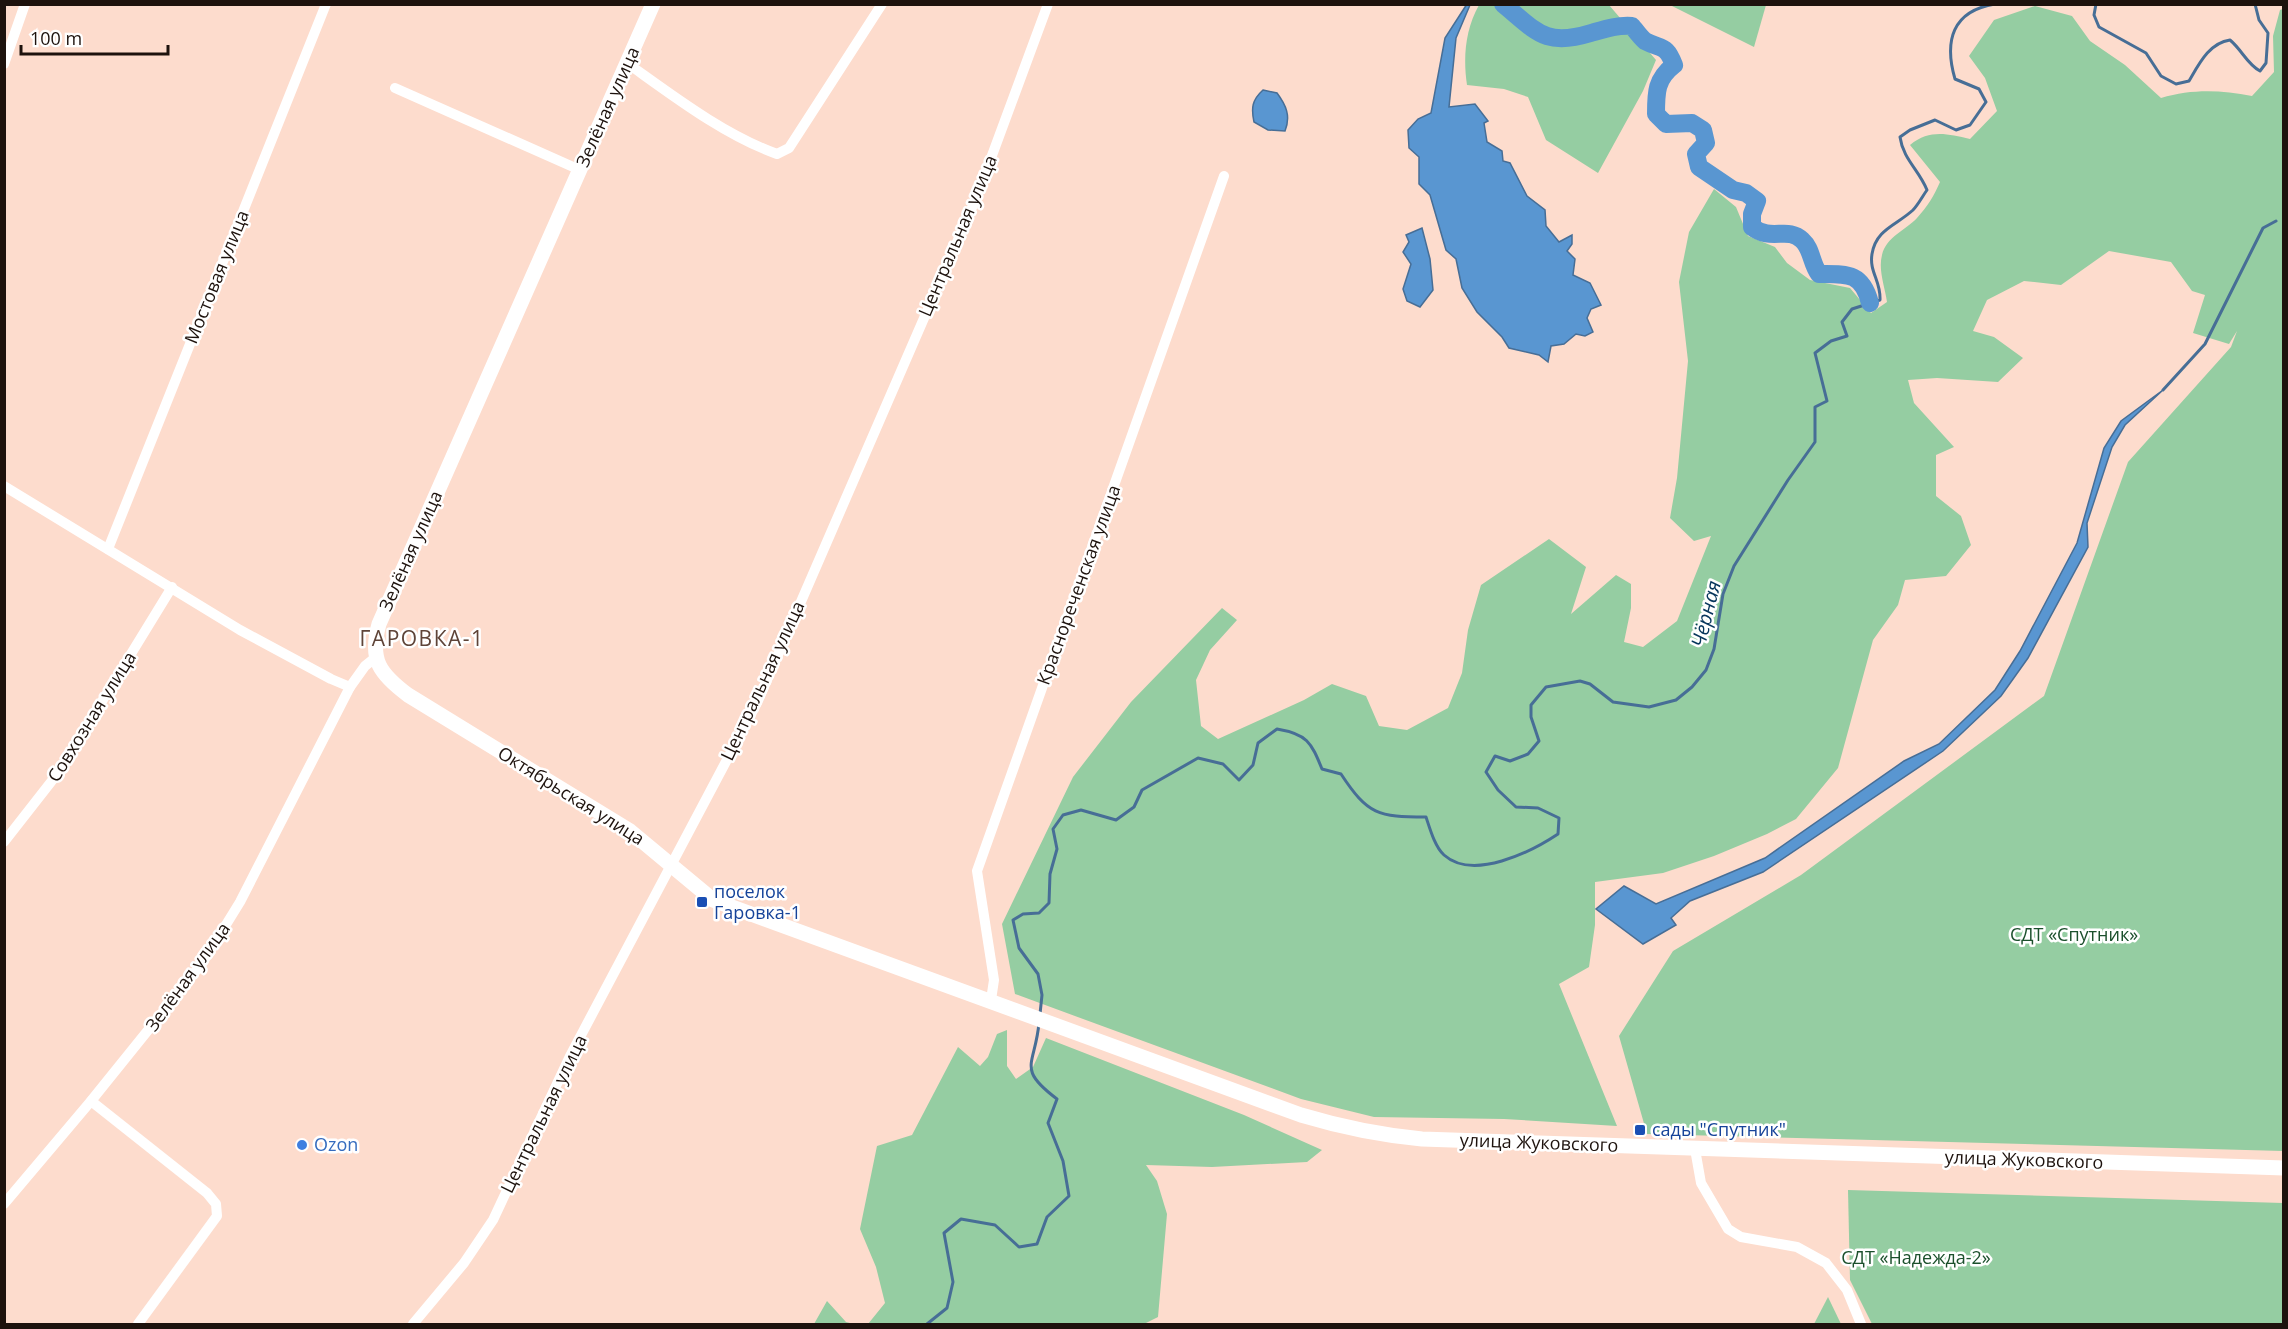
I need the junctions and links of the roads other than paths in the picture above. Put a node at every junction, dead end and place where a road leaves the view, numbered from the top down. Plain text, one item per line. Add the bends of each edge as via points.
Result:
1 (25, 4) edge
2 (326, 4) edge
3 (653, 4) edge
4 (882, 4) edge
5 (1048, 4) edge
6 (627, 63) junction
7 (4, 64) edge
8 (395, 88) dead end
9 (580, 170) junction
10 (1224, 176) dead end
11 (4, 486) edge
12 (108, 549) junction
13 (172, 587) junction
14 (375, 658) junction
15 (350, 687) junction
16 (4, 842) edge
17 (670, 865) junction
18 (991, 1000) junction
19 (1011, 1008) joint
20 (92, 1101) junction
21 (1695, 1149) junction
22 (2283, 1168) edge
23 (4, 1204) edge
24 (138, 1324) edge
25 (414, 1324) edge
26 (1861, 1324) edge

1 - 7 street
2 - 12 street, Мостовая улица
3 - 6 main road, Зелёная улица
4 - 6 street via 789,148 777,153 763,149 690,107
5 - 17 street, Центральная улица via 977,196 757,703
6 - 9 main road, Зелёная улица
8 - 9 street
9 - 14 main road, Зелёная улица via 379,624
10 - 18 street, Краснореченская улица via 980,860 977,871 993,980
11 - 12 street
12 - 13 street
13 - 15 street via 266,645
13 - 16 street, Совхозная улица via 58,773
14 - 15 street, Зелёная улица
14 - 17 main road, Октябрьская улица via 391,682 408,695 630,831
15 - 20 street, Зелёная улица via 221,935
17 - 18 main road, Октябрьская улица via 713,900 739,911
17 - 25 street, Центральная улица via 570,1056 493,1220
18 - 19 main road, Октябрьская улица
19 - 21 main road, улица Жуковского via 1301,1115 1376,1134
20 - 23 street, Зелёная улица
20 - 24 street via 207,1193 218,1210
21 - 22 main road, улица Жуковского
21 - 26 street via 1701,1183 1728,1229 1741,1237 1797,1247 1826,1263 1847,1290

